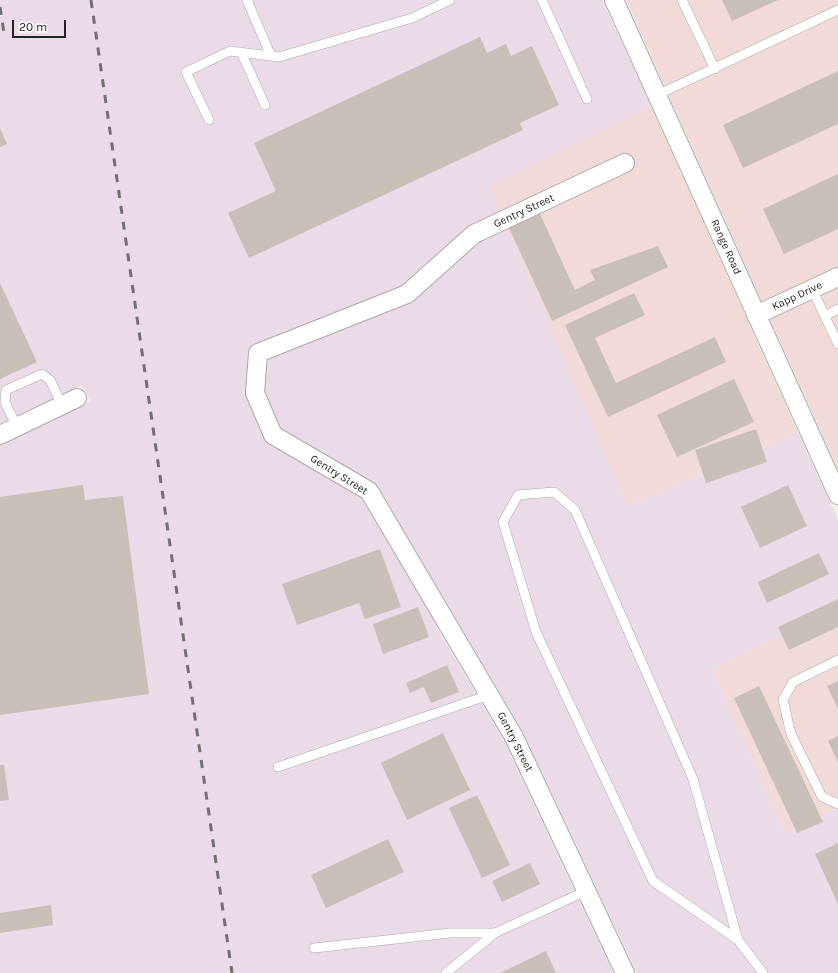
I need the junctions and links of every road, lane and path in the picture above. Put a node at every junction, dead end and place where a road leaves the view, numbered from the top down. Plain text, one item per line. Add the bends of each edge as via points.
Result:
1 (247, 0) edge
2 (450, 0) edge
3 (542, 0) edge
4 (614, 0) edge
5 (682, 0) edge
6 (838, 10) edge
7 (241, 52) junction
8 (271, 56) junction
9 (715, 69) junction
10 (657, 95) junction
11 (587, 99) dead end
12 (265, 104) dead end
13 (209, 120) dead end
14 (625, 163) dead end
15 (838, 277) edge
16 (812, 289) junction
17 (838, 309) edge
18 (756, 315) junction
19 (825, 316) junction
20 (838, 344) edge
21 (70, 401) joint
22 (17, 427) junction
23 (0, 435) edge
24 (838, 494) edge
25 (838, 660) edge
26 (489, 695) junction
27 (278, 767) dead end
28 (838, 804) edge
29 (586, 890) junction
30 (495, 933) junction
31 (738, 940) junction
32 (314, 948) dead end
33 (446, 973) edge
34 (625, 973) edge
35 (763, 973) edge

1 - 8 lane
2 - 8 lane via 412,18 280,57
3 - 11 lane
4 - 10 street, Range Road
5 - 9 lane
6 - 9 lane
7 - 8 lane
7 - 12 lane
7 - 13 lane via 230,51 186,72
9 - 10 lane
10 - 18 street, Range Road
14 - 26 street, Gentry Street via 474,234 407,294 258,353 255,393 273,435 369,491
15 - 16 street, Kapp Drive
16 - 18 street, Kapp Drive
16 - 19 lane
17 - 19 lane
18 - 24 street, Range Road
19 - 20 lane
21 - 22 street
21 - 22 lane via 42,374 6,390 5,402
22 - 23 street
25 - 28 lane via 792,682 783,700 791,734 822,797
26 - 27 lane
26 - 29 street, Gentry Street via 514,737
29 - 30 lane
29 - 34 street, Gentry Street
30 - 32 lane via 450,933
30 - 33 lane
31 - 31 lane via 693,779 575,510 554,492 518,495 503,522 536,632 653,881
31 - 35 lane

